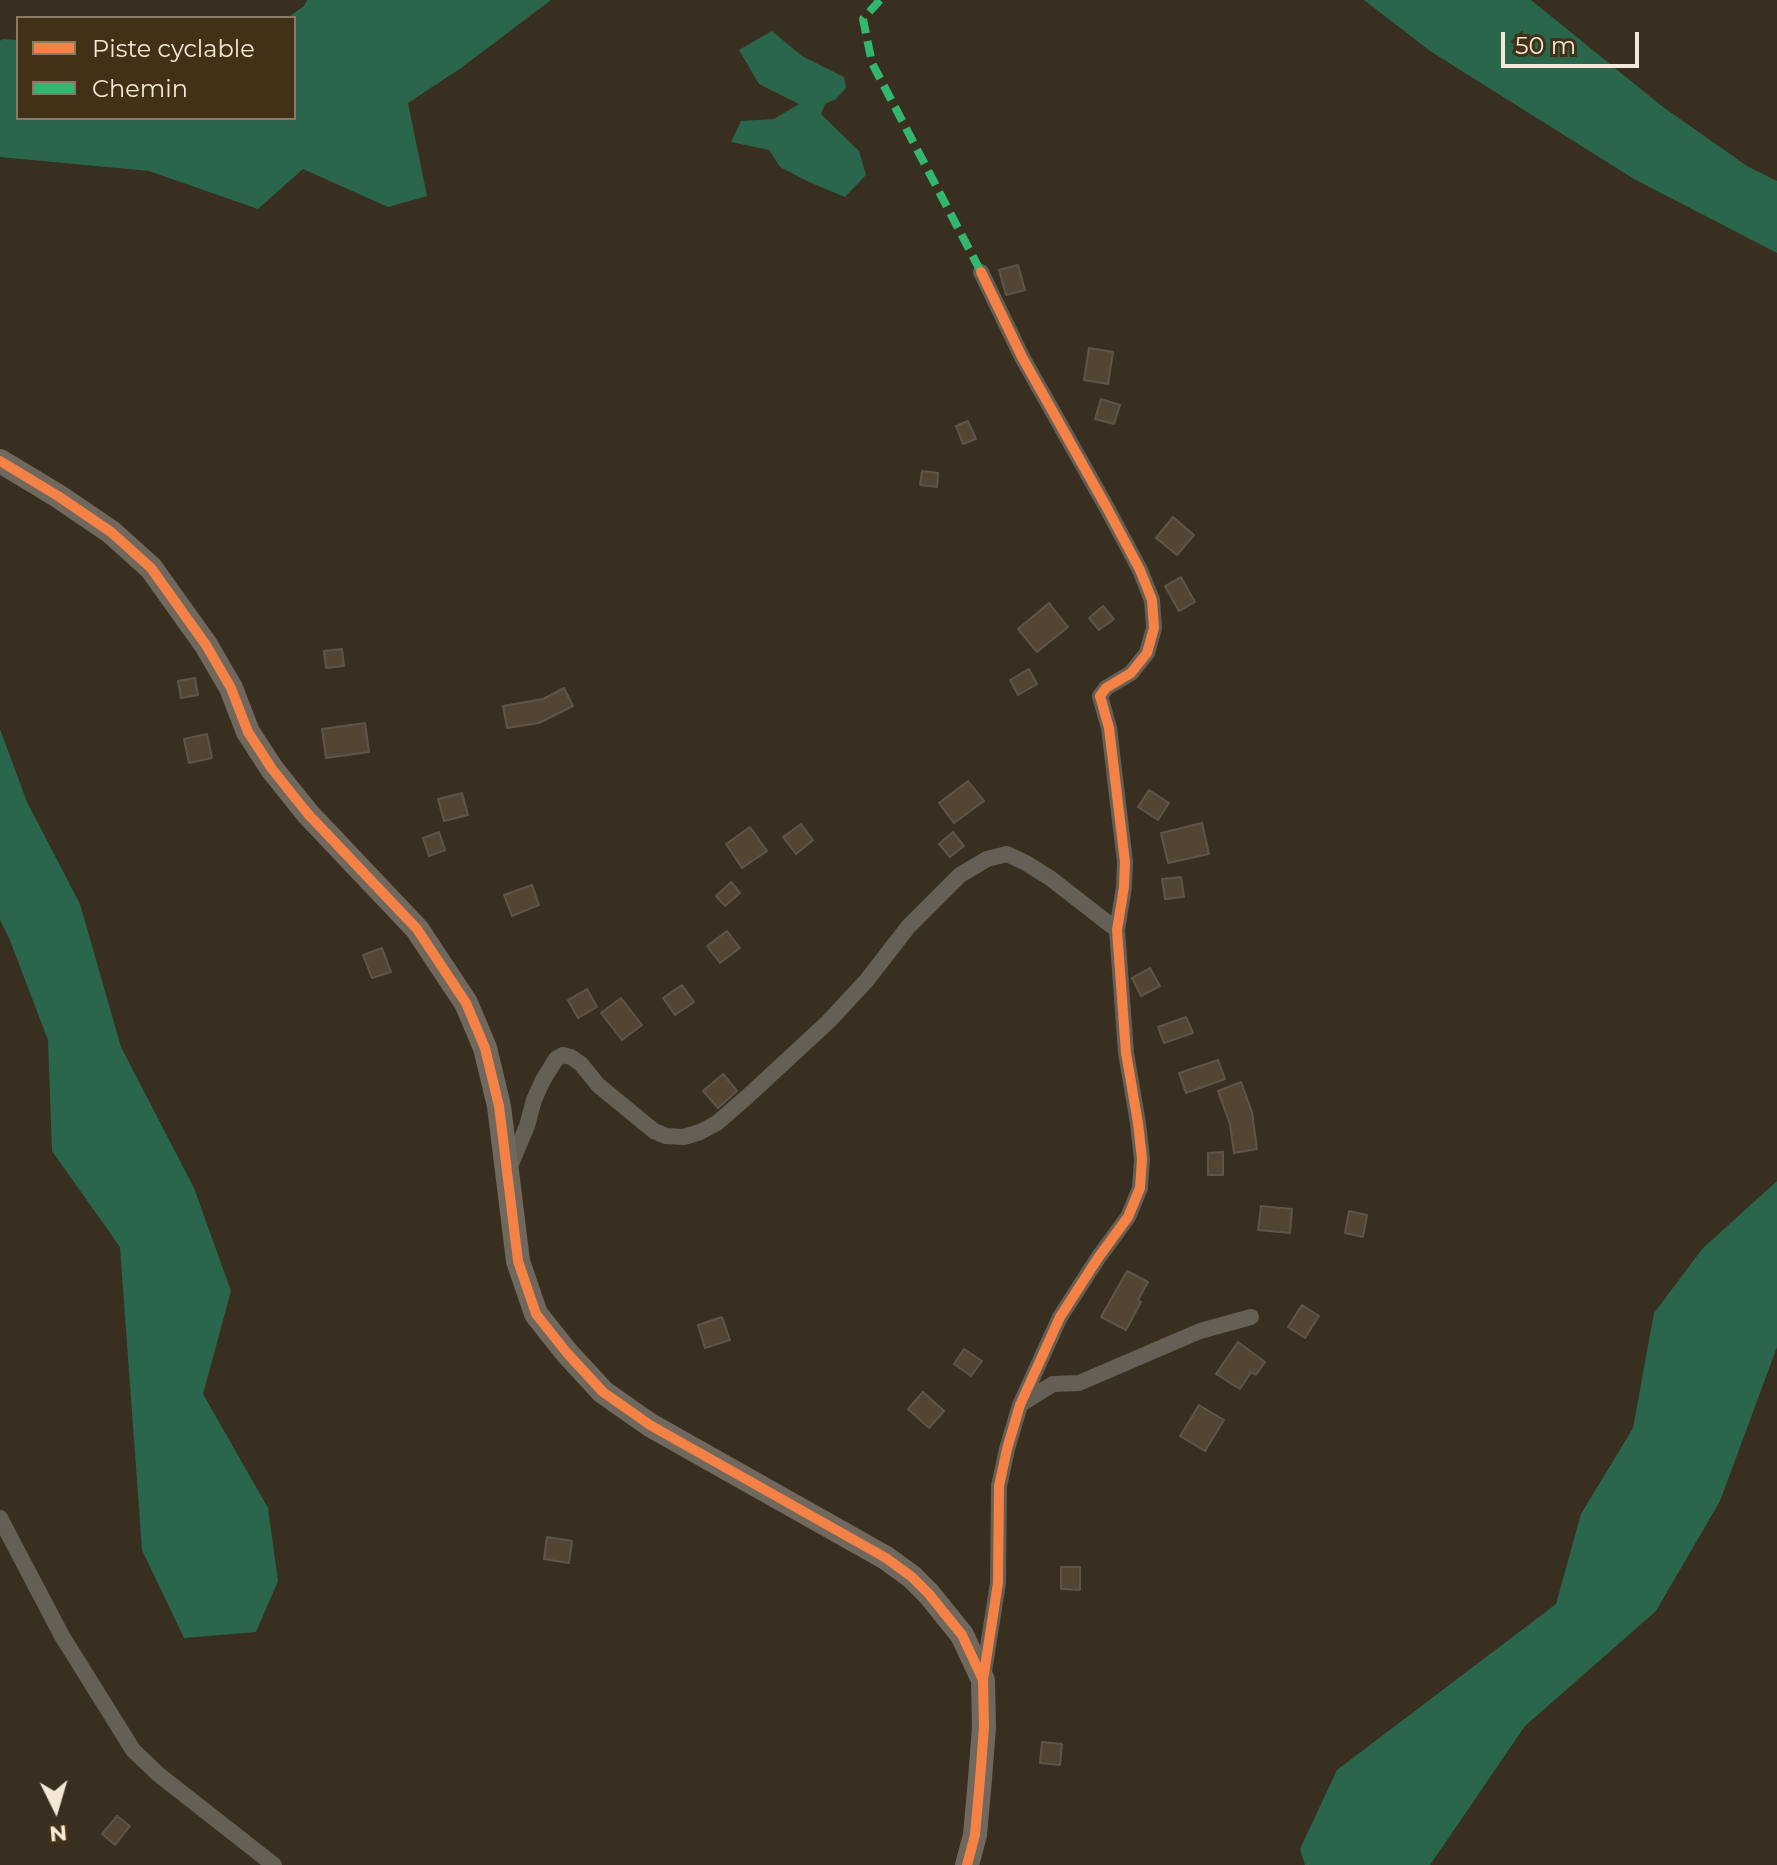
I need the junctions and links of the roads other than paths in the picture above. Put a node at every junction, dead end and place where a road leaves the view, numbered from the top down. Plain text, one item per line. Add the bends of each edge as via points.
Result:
1 (981, 272) dead end
2 (0, 461) edge
3 (1117, 930) junction
4 (508, 1172) junction
5 (1251, 1317) dead end
6 (1020, 1405) junction
7 (0, 1518) edge
8 (983, 1680) junction
9 (274, 1865) edge
10 (967, 1865) edge

1 - 3 street via 1152,600 1154,628 1147,653 1100,696 1109,728 1125,862
2 - 4 street via 111,532 151,568 206,645 272,769 417,929 466,1003 485,1048
3 - 4 street via 1026,863 1007,854 987,859 960,875 828,1022 717,1123 684,1137 654,1131 581,1064 563,1055 543,1080
3 - 6 street via 1126,1053 1142,1159 1140,1188 1128,1217 1060,1317
4 - 8 street via 518,1261 536,1314 603,1392 650,1425 912,1577 962,1635
5 - 6 street via 1200,1331 1079,1383 1053,1384
6 - 8 street via 999,1486 998,1583
7 - 9 street via 62,1636 133,1750
8 - 10 street via 980,1779

